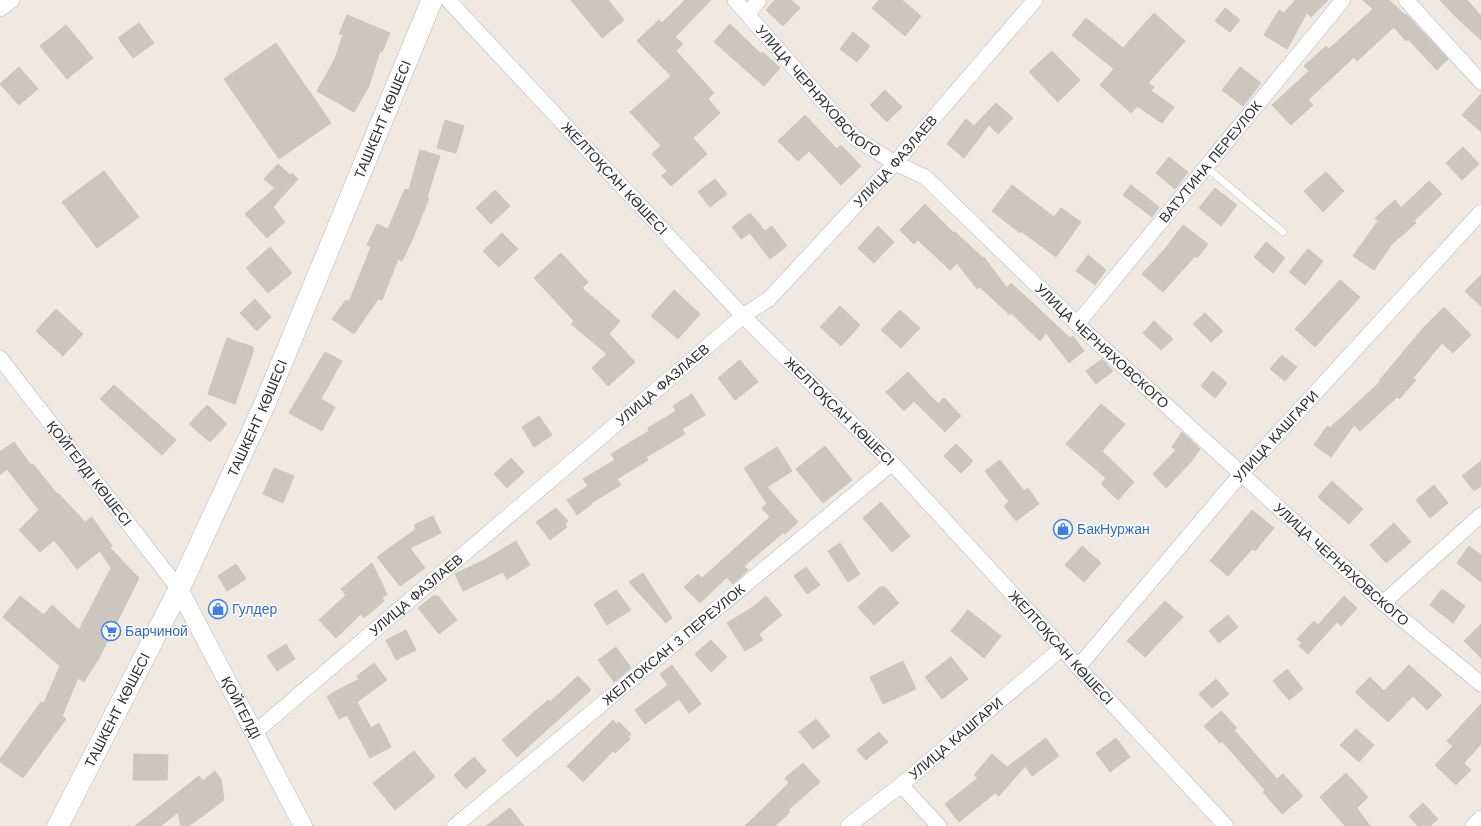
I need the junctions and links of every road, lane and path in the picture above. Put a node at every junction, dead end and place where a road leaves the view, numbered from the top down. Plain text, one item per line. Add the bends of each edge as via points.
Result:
1 (12, 0) edge
2 (432, 0) edge
3 (448, 0) edge
4 (735, 0) edge
5 (759, 0) edge
6 (1035, 0) edge
7 (1343, 0) edge
8 (1406, 0) edge
9 (0, 9) edge
10 (748, 14) junction
11 (1481, 82) edge
12 (895, 163) junction
13 (1206, 167) junction
14 (1481, 212) edge
15 (1283, 232) dead end
16 (743, 316) junction
17 (1077, 324) junction
18 (0, 358) edge
19 (892, 463) junction
20 (1241, 474) junction
21 (1481, 514) edge
22 (179, 589) junction
23 (1383, 603) junction
24 (1062, 648) junction
25 (1078, 667) junction
26 (1481, 684) edge
27 (254, 732) junction
28 (901, 785) junction
29 (1481, 818) edge
30 (58, 826) edge
31 (303, 826) edge
32 (455, 826) edge
33 (848, 826) edge
34 (939, 826) edge
35 (1226, 826) edge
36 (1473, 826) edge

1 - 9 street
2 - 22 main road, ТАШКЕНТ КӨШЕСІ via 263,408
3 - 16 street, ЖЕЛТОҚСАН КӨШЕСІ
4 - 10 street, УЛИЦА ЧЕРНЯХОВСКОГО
5 - 10 street
6 - 12 street, УЛИЦА ФАЗЛАЕВ
7 - 13 street, ВАТУТИНА ПЕРЕУЛОК
8 - 11 street
10 - 12 street, УЛИЦА ЧЕРНЯХОВСКОГО via 855,138
12 - 16 street, УЛИЦА ФАЗЛАЕВ via 769,299
12 - 17 street, УЛИЦА ЧЕРНЯХОВСКОГО via 925,177
13 - 15 lane
13 - 17 street, ВАТУТИНА ПЕРЕУЛОК
14 - 20 street, УЛИЦА КАШГАРИ
16 - 19 street, ЖЕЛТОҚСАН КӨШЕСІ
16 - 27 street, УЛИЦА ФАЗЛАЕВ
17 - 20 street, УЛИЦА ЧЕРНЯХОВСКОГО
18 - 22 street, ҚОЙГЕЛДІ КӨШЕСІ
19 - 24 street, ЖЕЛТОҚСАН КӨШЕСІ
19 - 32 street, ЖЕЛТОКСАН 3 ПЕРЕУЛОК
20 - 23 street, УЛИЦА ЧЕРНЯХОВСКОГО
20 - 25 street, УЛИЦА КАШГАРИ
21 - 23 street
22 - 27 street, ҚОЙГЕЛДІ
22 - 30 main road, ТАШКЕНТ КӨШЕСІ
23 - 26 street, УЛИЦА ЧЕРНЯХОВСКОГО
24 - 25 street, ЖЕЛТОҚСАН КӨШЕСІ
24 - 28 street, УЛИЦА КАШГАРИ
25 - 35 street, ЖЕЛТОҚСАН КӨШЕСІ
27 - 31 street, ҚОЙГЕЛДІ
28 - 33 street, УЛИЦА КАШГАРИ
28 - 34 street
29 - 36 street

